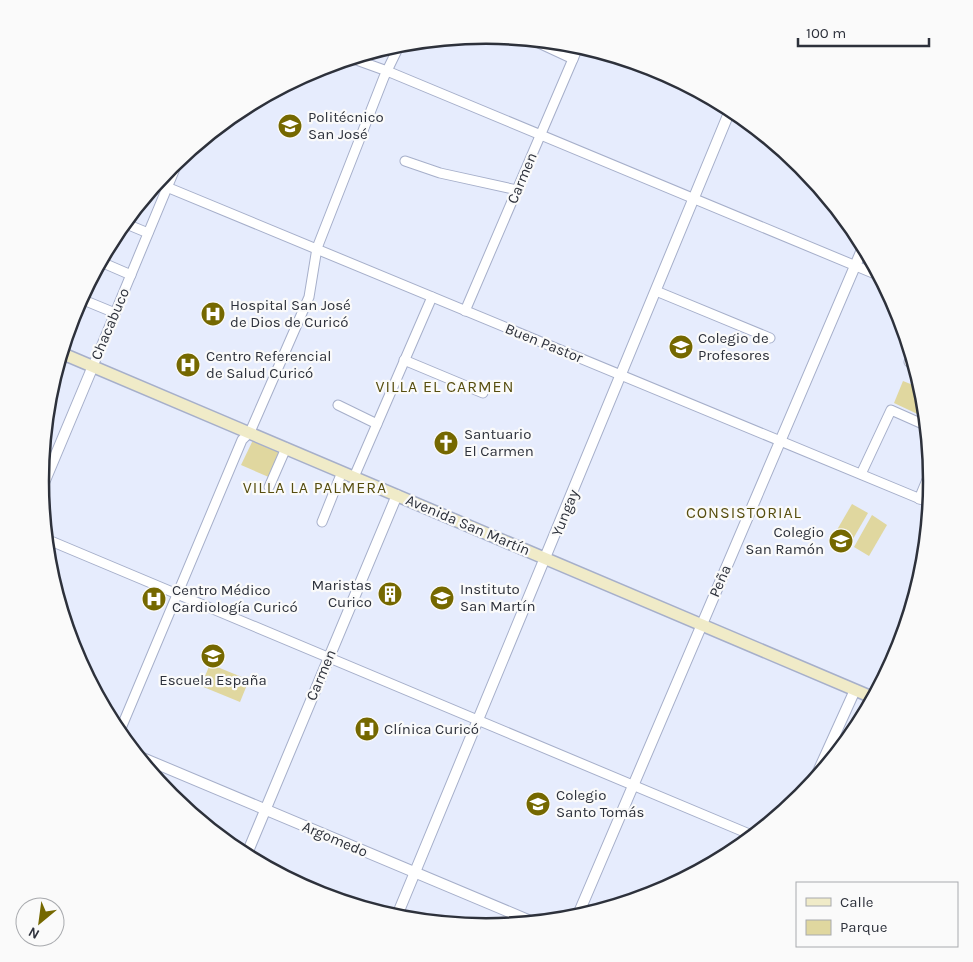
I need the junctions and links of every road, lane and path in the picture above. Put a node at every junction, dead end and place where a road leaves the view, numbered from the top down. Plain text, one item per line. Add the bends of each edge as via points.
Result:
1 (548, 48) edge
2 (395, 53) edge
3 (576, 53) edge
4 (573, 60) junction
5 (362, 62) edge
6 (387, 71) junction
7 (728, 116) edge
8 (541, 135) junction
9 (405, 161) dead end
10 (170, 180) edge
11 (167, 187) junction
12 (517, 190) junction
13 (694, 198) junction
14 (132, 226) edge
15 (148, 233) junction
16 (317, 248) junction
17 (860, 254) edge
18 (107, 265) edge
19 (855, 266) junction
20 (870, 272) edge
21 (131, 274) junction
22 (656, 291) junction
23 (432, 297) junction
24 (88, 302) edge
25 (465, 311) junction
26 (115, 313) junction
27 (770, 338) dead end
28 (68, 355) edge
29 (404, 360) junction
30 (93, 366) junction
31 (621, 375) junction
32 (483, 393) dead end
33 (338, 405) dead end
34 (920, 423) edge
35 (377, 424) junction
36 (250, 432) junction
37 (780, 441) junction
38 (286, 448) junction
39 (49, 470) edge
40 (342, 472) junction
41 (861, 474) junction
42 (354, 477) junction
43 (269, 487) dead end
44 (924, 487) edge
45 (397, 495) junction
46 (919, 499) junction
47 (923, 501) edge
48 (322, 522) dead end
49 (54, 542) edge
50 (546, 559) junction
51 (178, 593) junction
52 (702, 625) junction
53 (329, 657) junction
54 (855, 690) junction
55 (868, 695) edge
56 (478, 720) junction
57 (123, 723) edge
58 (829, 751) edge
59 (152, 762) edge
60 (634, 785) junction
61 (265, 810) junction
62 (746, 833) edge
63 (249, 848) edge
64 (415, 873) junction
65 (580, 908) edge
66 (400, 910) edge
67 (520, 917) edge

1 - 4 street
2 - 6 street
3 - 4 street, Carmen
4 - 8 street, Carmen
5 - 6 street
6 - 8 street
6 - 16 street
7 - 13 street, Yungay
8 - 12 street, Carmen
8 - 13 street
9 - 12 street via 440,173
10 - 11 street, Chacabuco
11 - 15 street, Chacabuco
11 - 16 street, Buen Pastor
12 - 25 street, Carmen
13 - 19 street
13 - 22 street, Yungay
14 - 15 street
15 - 21 street, Chacabuco
16 - 23 street, Buen Pastor
16 - 36 street via 309,297
17 - 19 street, Peña
18 - 21 street
19 - 20 street
19 - 37 street, Peña
21 - 26 street, Chacabuco
22 - 27 street
22 - 31 street, Yungay
23 - 25 street, Buen Pastor
23 - 29 street
24 - 26 street
25 - 31 street, Buen Pastor
26 - 30 street, Chacabuco
28 - 30 main road, Avenida San Martín
29 - 32 street
29 - 35 street
30 - 36 main road, Avenida San Martín
30 - 39 street, Chacabuco
31 - 37 street, Buen Pastor
31 - 50 street, Yungay
33 - 35 street
34 - 41 street via 891,410
35 - 42 street
36 - 38 main road, Avenida San Martín
36 - 51 street via 242,440
37 - 41 street, Buen Pastor
37 - 52 street, Peña
38 - 40 main road, Avenida San Martín
38 - 43 street
40 - 42 main road, Avenida San Martín
40 - 48 street
41 - 46 street, Buen Pastor
42 - 45 main road, Avenida San Martín
44 - 46 street
45 - 50 main road, Avenida San Martín
45 - 53 street, Carmen
46 - 47 street, Buen Pastor
49 - 51 street
50 - 52 main road, Avenida San Martín
50 - 56 street, Yungay
51 - 53 street
51 - 57 street
52 - 54 main road, Avenida San Martín
52 - 60 street, Peña
53 - 56 street
53 - 61 street, Carmen
54 - 55 main road, Avenida San Martín
54 - 58 street
56 - 60 street
56 - 64 street, Yungay
59 - 61 street, Argomedo
60 - 62 street
60 - 65 street, Peña
61 - 63 street, Carmen
61 - 64 street, Argomedo
64 - 66 street, Yungay
64 - 67 street, Argomedo

